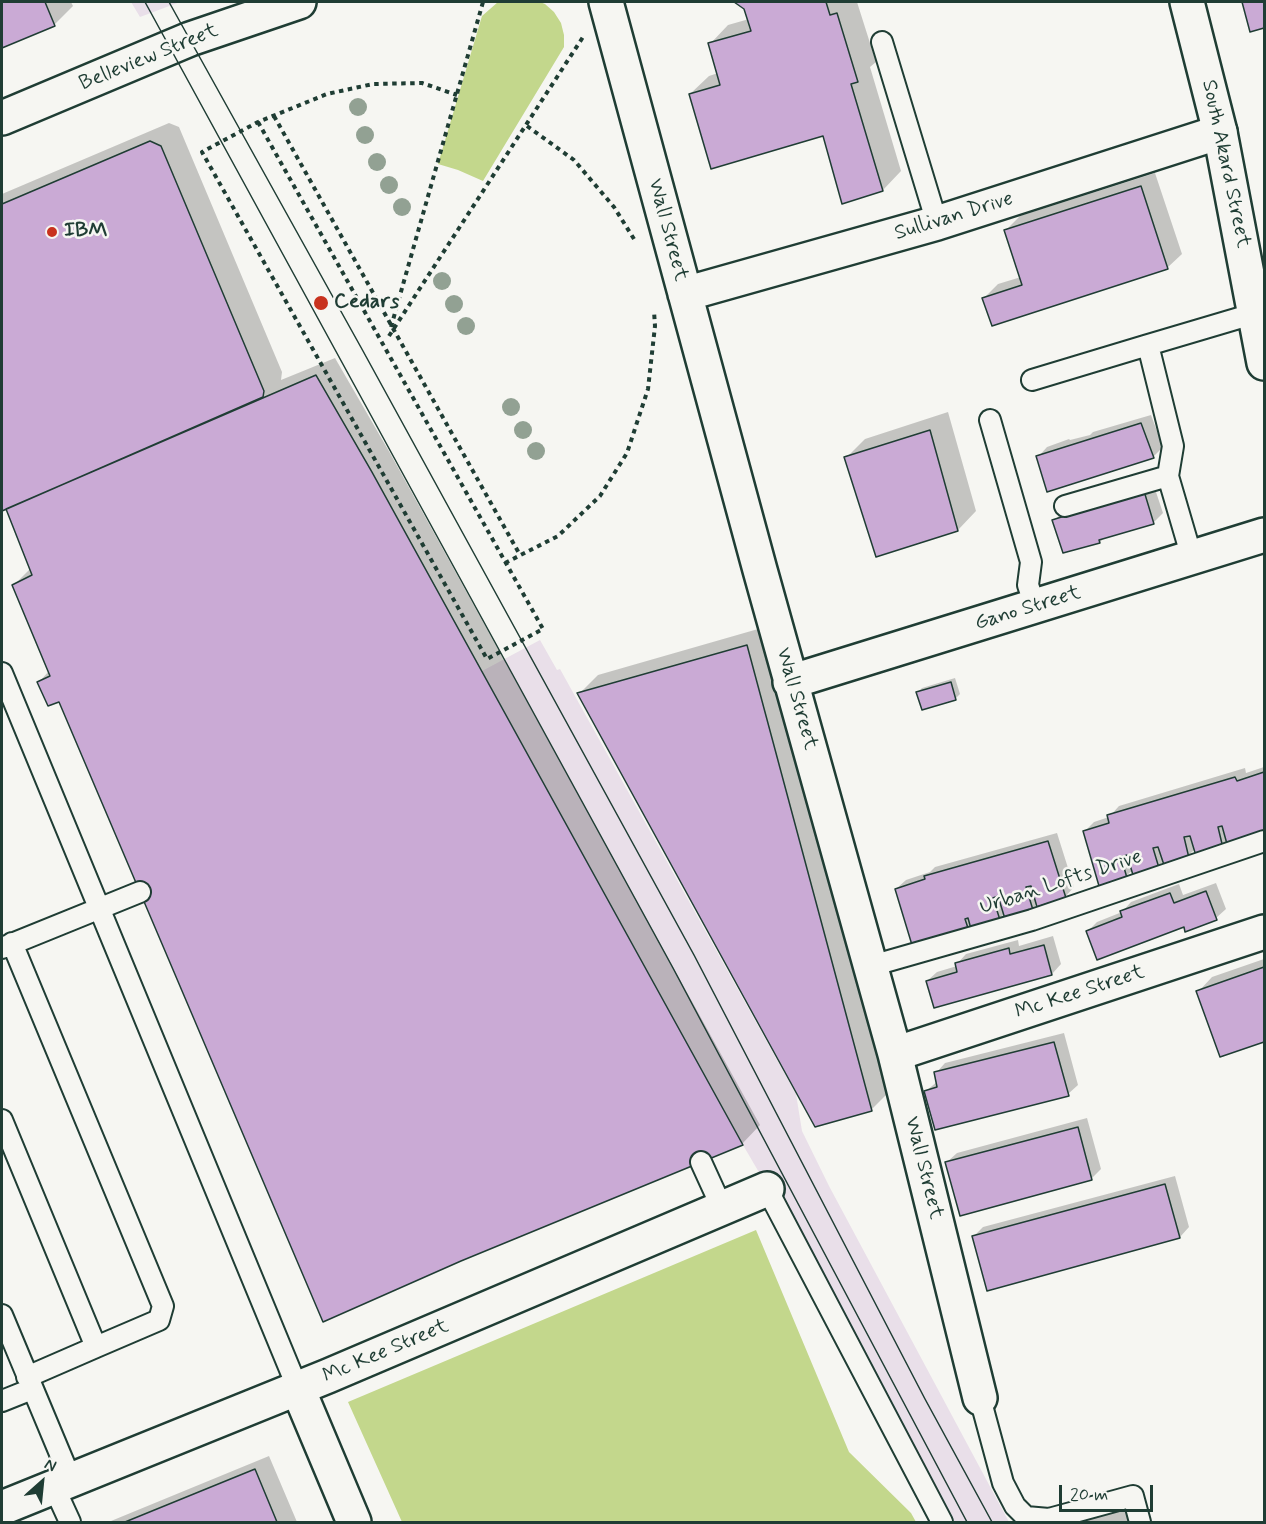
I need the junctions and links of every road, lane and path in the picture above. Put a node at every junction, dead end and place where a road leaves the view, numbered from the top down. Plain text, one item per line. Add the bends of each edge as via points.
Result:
1 (299, 2) edge
2 (483, 2) edge
3 (606, 2) edge
4 (1187, 2) edge
5 (882, 42) dead end
6 (586, 49) dead end
7 (457, 95) junction
8 (274, 116) junction
9 (2, 118) edge
10 (258, 122) junction
11 (527, 126) junction
12 (1220, 132) junction
13 (937, 223) junction
14 (638, 246) dead end
15 (1256, 273) edge
16 (684, 294) junction
17 (653, 306) dead end
18 (1256, 313) junction
19 (392, 328) junction
20 (381, 340) junction
21 (1148, 345) junction
22 (1264, 363) edge
23 (1032, 380) dead end
24 (990, 420) dead end
25 (1168, 476) junction
26 (1065, 506) dead end
27 (1264, 535) edge
28 (520, 555) junction
29 (1192, 558) junction
30 (505, 563) junction
31 (1035, 606) junction
32 (2, 673) edge
33 (790, 682) junction
34 (1264, 841) edge
35 (140, 892) dead end
36 (99, 906) junction
37 (1264, 932) edge
38 (7, 945) edge
39 (871, 966) junction
40 (895, 1054) junction
41 (2, 1120) edge
42 (701, 1162) dead end
43 (767, 1189) joint
44 (722, 1208) junction
45 (2, 1315) edge
46 (96, 1347) junction
47 (30, 1383) junction
48 (298, 1389) junction
49 (980, 1398) joint
50 (2, 1401) edge
51 (63, 1483) junction
52 (2, 1508) edge
53 (70, 1522) edge
54 (354, 1522) edge
55 (942, 1522) edge
56 (1140, 1522) edge

1 - 9 street, Belleview Street via 190,39
2 - 7 path
3 - 16 street, Wall Street
4 - 12 street, South Akard Street
5 - 13 lane
6 - 11 path via 583,37
7 - 8 path via 422,83 373,84 327,94
7 - 19 path
8 - 10 path
8 - 19 path
10 - 20 path
10 - 30 path via 202,152 487,659 543,629
11 - 14 path via 574,160 614,207
11 - 19 path
12 - 13 street, Sullivan Drive
12 - 15 street, South Akard Street
13 - 16 street, Sullivan Drive
15 - 18 street, South Akard Street
16 - 33 street, Wall Street
17 - 28 path via 655,326 648,389 627,453 600,496 558,536
18 - 21 lane
18 - 22 street, South Akard Street
19 - 20 path via 389,336
19 - 28 path
20 - 30 path
21 - 23 lane
21 - 25 lane via 1173,446
24 - 31 lane via 1030,562 1028,585
25 - 26 lane
25 - 29 lane
27 - 29 street, Gano Street
28 - 30 path
29 - 31 street, Gano Street
31 - 33 street, Gano Street
32 - 36 lane
33 - 39 street, Wall Street
34 - 39 lane, Urban Lofts Drive via 1032,920
35 - 36 lane
36 - 38 lane
36 - 48 lane
37 - 40 street, Mc Kee Street
38 - 46 lane via 163,1306 159,1320
39 - 40 street, Wall Street
40 - 49 street, Wall Street
41 - 46 lane
42 - 44 lane
43 - 44 street, Mc Kee Street
43 - 55 lane
44 - 48 street, Mc Kee Street
45 - 47 lane
46 - 47 lane
47 - 50 lane
47 - 51 lane
48 - 51 street, Mc Kee Street
48 - 54 street
49 - 56 lane via 1003,1483 1026,1517 1049,1519 1133,1496
51 - 52 street, Mc Kee Street
51 - 53 lane

